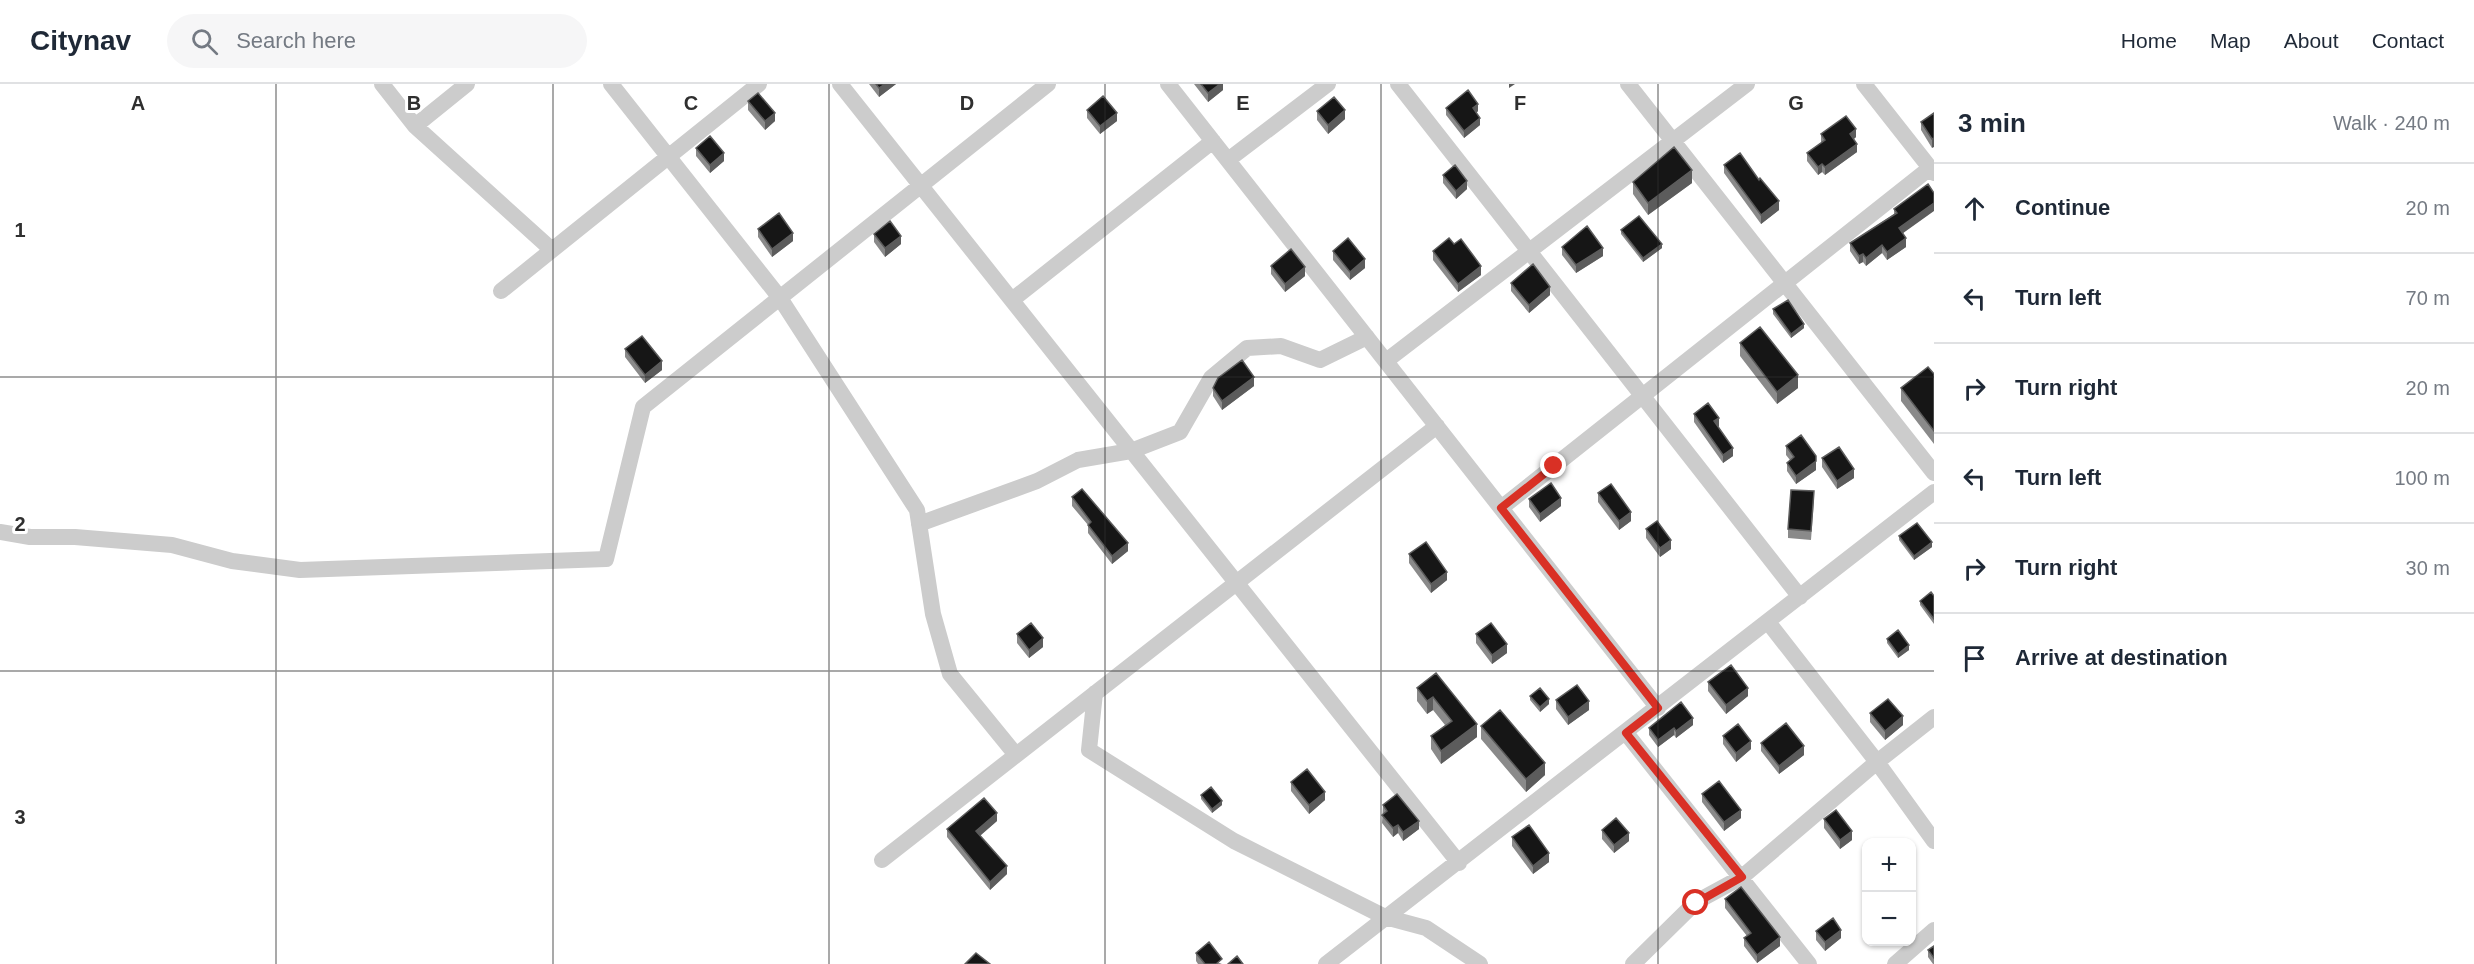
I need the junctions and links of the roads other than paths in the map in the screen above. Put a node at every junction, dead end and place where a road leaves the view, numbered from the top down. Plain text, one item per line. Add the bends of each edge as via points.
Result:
1 (382, 84) edge
2 (467, 84) edge
3 (611, 84) edge
4 (759, 84) edge
5 (840, 84) edge
6 (1048, 84) edge
7 (1168, 84) edge
8 (1328, 84) edge
9 (1398, 84) edge
10 (1628, 84) edge
11 (1747, 84) edge
12 (1864, 84) edge
13 (415, 126) junction
14 (1213, 141) junction
15 (1672, 141) junction
16 (668, 156) junction
17 (1228, 160) junction
18 (1932, 170) edge
19 (921, 186) junction
20 (552, 250) junction
21 (1529, 251) junction
22 (1784, 283) junction
23 (501, 291) dead end
24 (780, 298) junction
25 (1012, 300) junction
26 (1367, 337) junction
27 (1386, 361) junction
28 (1642, 396) junction
29 (1437, 426) junction
30 (1131, 451) junction
31 (1934, 473) edge
32 (1934, 492) edge
33 (1501, 508) junction
34 (919, 525) junction
35 (0, 532) edge
36 (1236, 583) junction
37 (1800, 597) junction
38 (1768, 622) junction
39 (1095, 693) junction
40 (1658, 708) junction
41 (1934, 717) edge
42 (1626, 733) junction
43 (1016, 755) junction
44 (1877, 762) junction
45 (1934, 841) edge
46 (882, 860) dead end
47 (1459, 863) junction
48 (1742, 877) junction
49 (1385, 917) junction
50 (1934, 930) edge
51 (1326, 964) edge
52 (1480, 964) edge
53 (1633, 964) edge
54 (1809, 964) edge
55 (1895, 964) edge

1 - 13 street
2 - 13 street
3 - 16 street
4 - 16 street
5 - 19 street
6 - 19 street
7 - 14 street
8 - 17 street
9 - 21 street
10 - 15 street
11 - 15 street
12 - 18 street
13 - 20 street
14 - 17 street
14 - 25 street
15 - 21 street
15 - 22 street
16 - 20 street
16 - 24 street
17 - 26 street
18 - 22 street
19 - 24 street
19 - 25 street
20 - 23 street
21 - 27 street
21 - 28 street
22 - 28 street
22 - 31 street
24 - 34 street via 917,510
24 - 35 street via 643,407 606,559 300,570 232,561 172,545
25 - 30 street
26 - 27 street
26 - 30 street via 1320,360 1281,346 1247,348 1211,378 1180,432
27 - 29 street
28 - 33 street
28 - 37 street
29 - 33 street
29 - 36 street
30 - 34 street via 1078,460 1037,481
30 - 36 street
32 - 37 street
33 - 40 street
34 - 43 street via 933,614 950,674
36 - 39 street
36 - 47 street
37 - 38 street
38 - 40 street
38 - 44 street
39 - 43 street
39 - 49 street via 1089,750 1234,841
40 - 42 street
41 - 44 street
42 - 47 street
42 - 48 street
43 - 46 street
44 - 45 street
44 - 48 street
47 - 49 street
48 - 53 street via 1696,903
48 - 54 street
49 - 51 street
49 - 52 street via 1426,928
50 - 55 street

